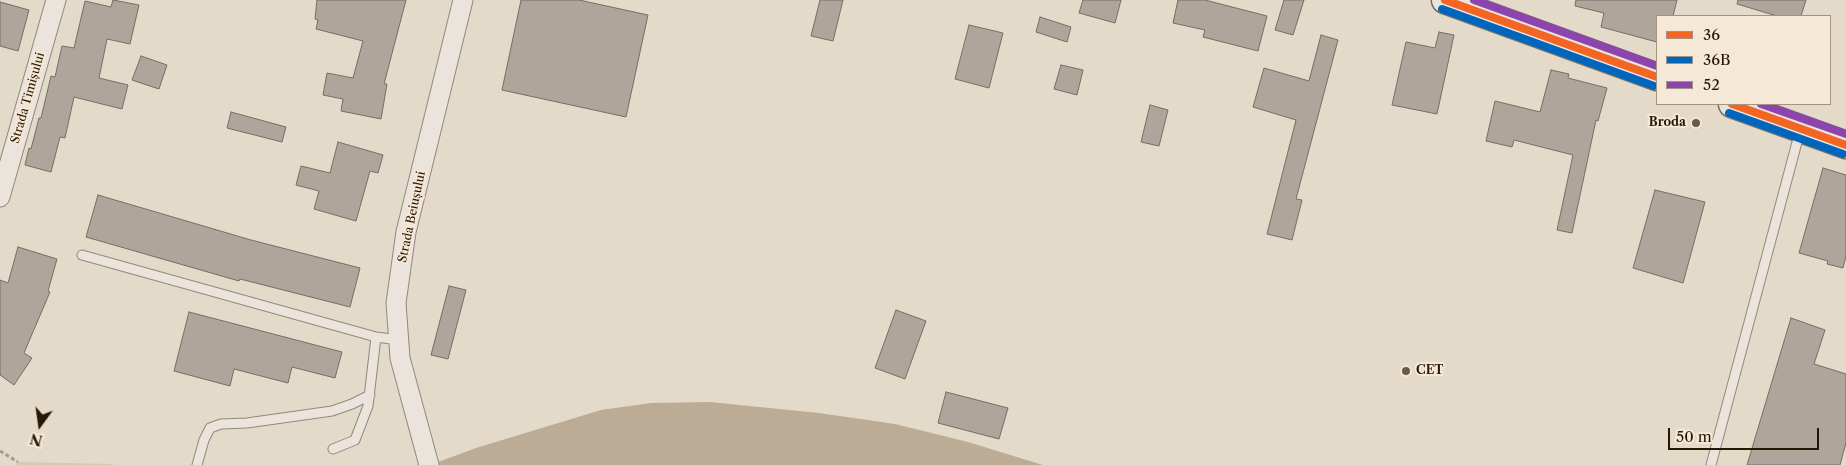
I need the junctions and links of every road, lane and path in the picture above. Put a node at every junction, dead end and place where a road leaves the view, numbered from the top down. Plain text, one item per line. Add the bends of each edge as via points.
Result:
1 (56, 0) edge
2 (463, 0) edge
3 (1445, 0) edge
4 (1656, 77) edge
5 (1735, 105) edge
6 (1801, 128) junction
7 (1846, 145) edge
8 (0, 197) edge
9 (82, 255) dead end
10 (376, 336) junction
11 (399, 349) junction
12 (370, 395) junction
13 (333, 449) dead end
14 (0, 451) edge
15 (18, 462) dead end
16 (198, 465) edge
17 (429, 465) edge
18 (1712, 465) edge

1 - 8 street, Strada Timișului
2 - 11 street, Strada Beiușului via 406,232 396,303
3 - 4 main road
5 - 6 main road
6 - 7 main road
6 - 18 lane
9 - 10 lane
10 - 11 lane
10 - 12 lane
11 - 17 street, Strada Beiușului
12 - 13 lane via 355,440
12 - 16 lane via 332,411 210,428
14 - 15 path

